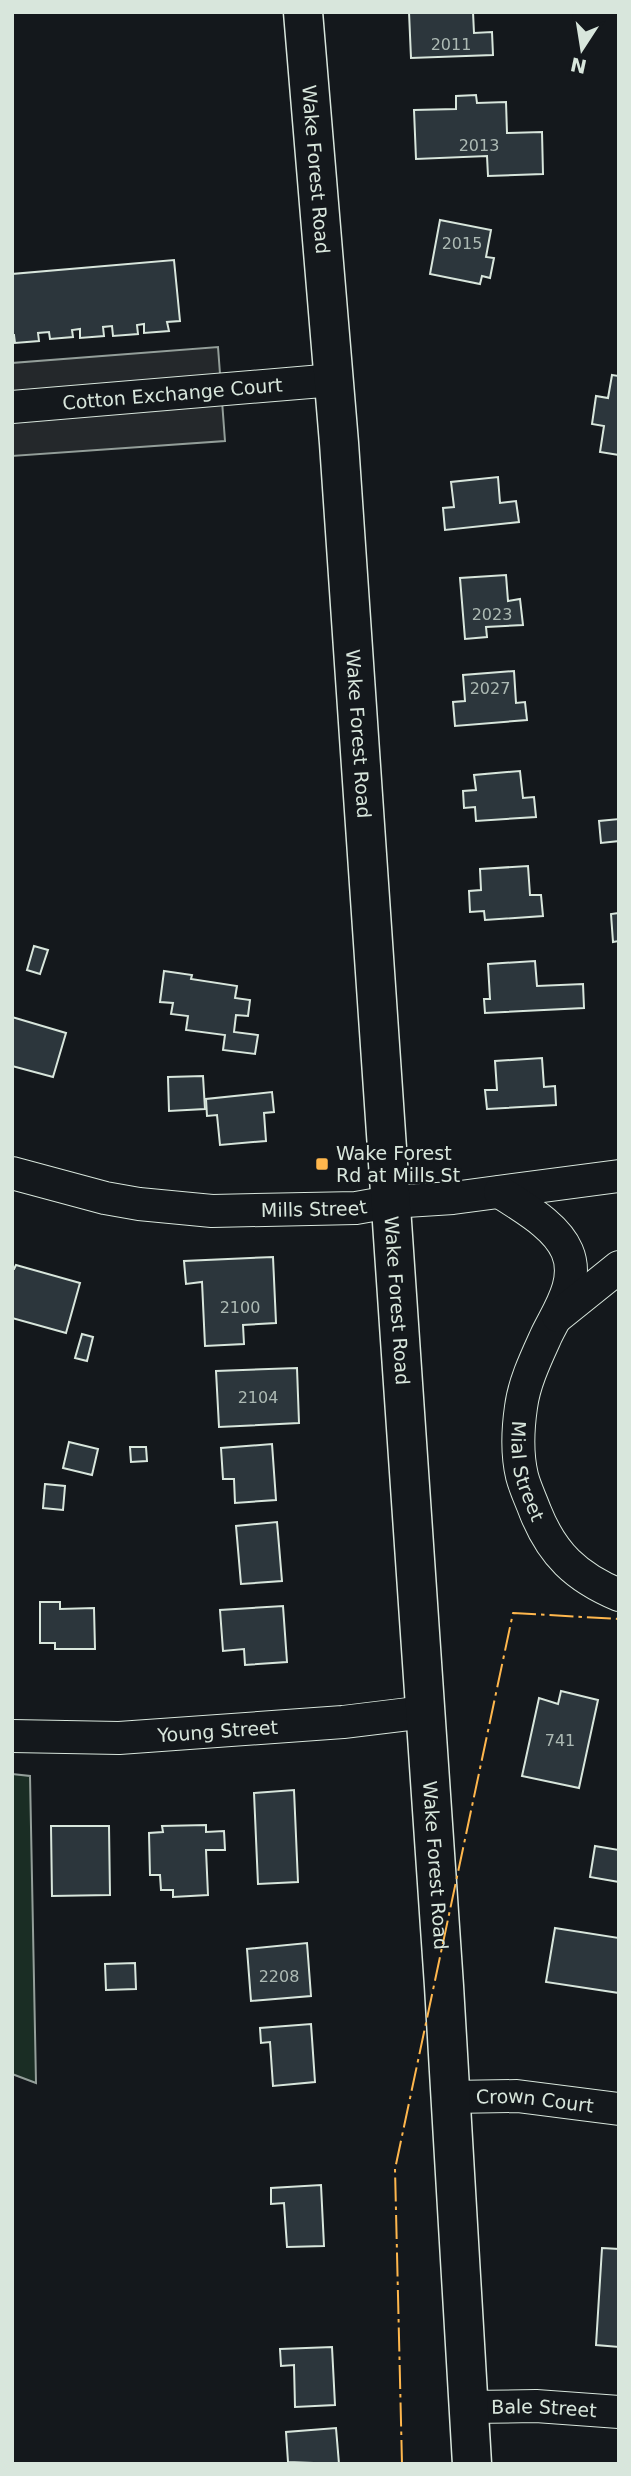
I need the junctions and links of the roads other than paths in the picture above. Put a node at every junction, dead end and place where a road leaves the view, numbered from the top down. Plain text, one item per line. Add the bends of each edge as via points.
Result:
1 (303, 12) edge
2 (334, 380) junction
3 (12, 407) edge
4 (12, 1172) edge
5 (619, 1176) edge
6 (500, 1192) junction
7 (390, 1202) junction
8 (619, 1267) edge
9 (557, 1317) junction
10 (619, 1595) edge
11 (425, 1712) junction
12 (12, 1736) edge
13 (451, 2097) junction
14 (619, 2109) edge
15 (469, 2407) junction
16 (619, 2412) edge
17 (472, 2464) edge

1 - 2 main road, Wake Forest Road
2 - 3 street, Cotton Exchange Court
2 - 7 main road, Wake Forest Road
4 - 7 street, Mills Street via 105,1198 212,1211 356,1208
5 - 6 street, Mills Street
6 - 7 street, Mills Street
6 - 9 street, Mial Street via 545,1224 568,1252 569,1285
7 - 11 main road, Wake Forest Road
8 - 9 street, Mial Street
9 - 10 street, Mial Street via 534,1363 521,1405 521,1475 545,1535 567,1564
11 - 12 street, Young Street via 119,1738
11 - 13 main road, Wake Forest Road
13 - 14 street, Crown Court via 517,2096
13 - 15 main road, Wake Forest Road
15 - 16 street, Bale Street
15 - 17 main road, Wake Forest Road

